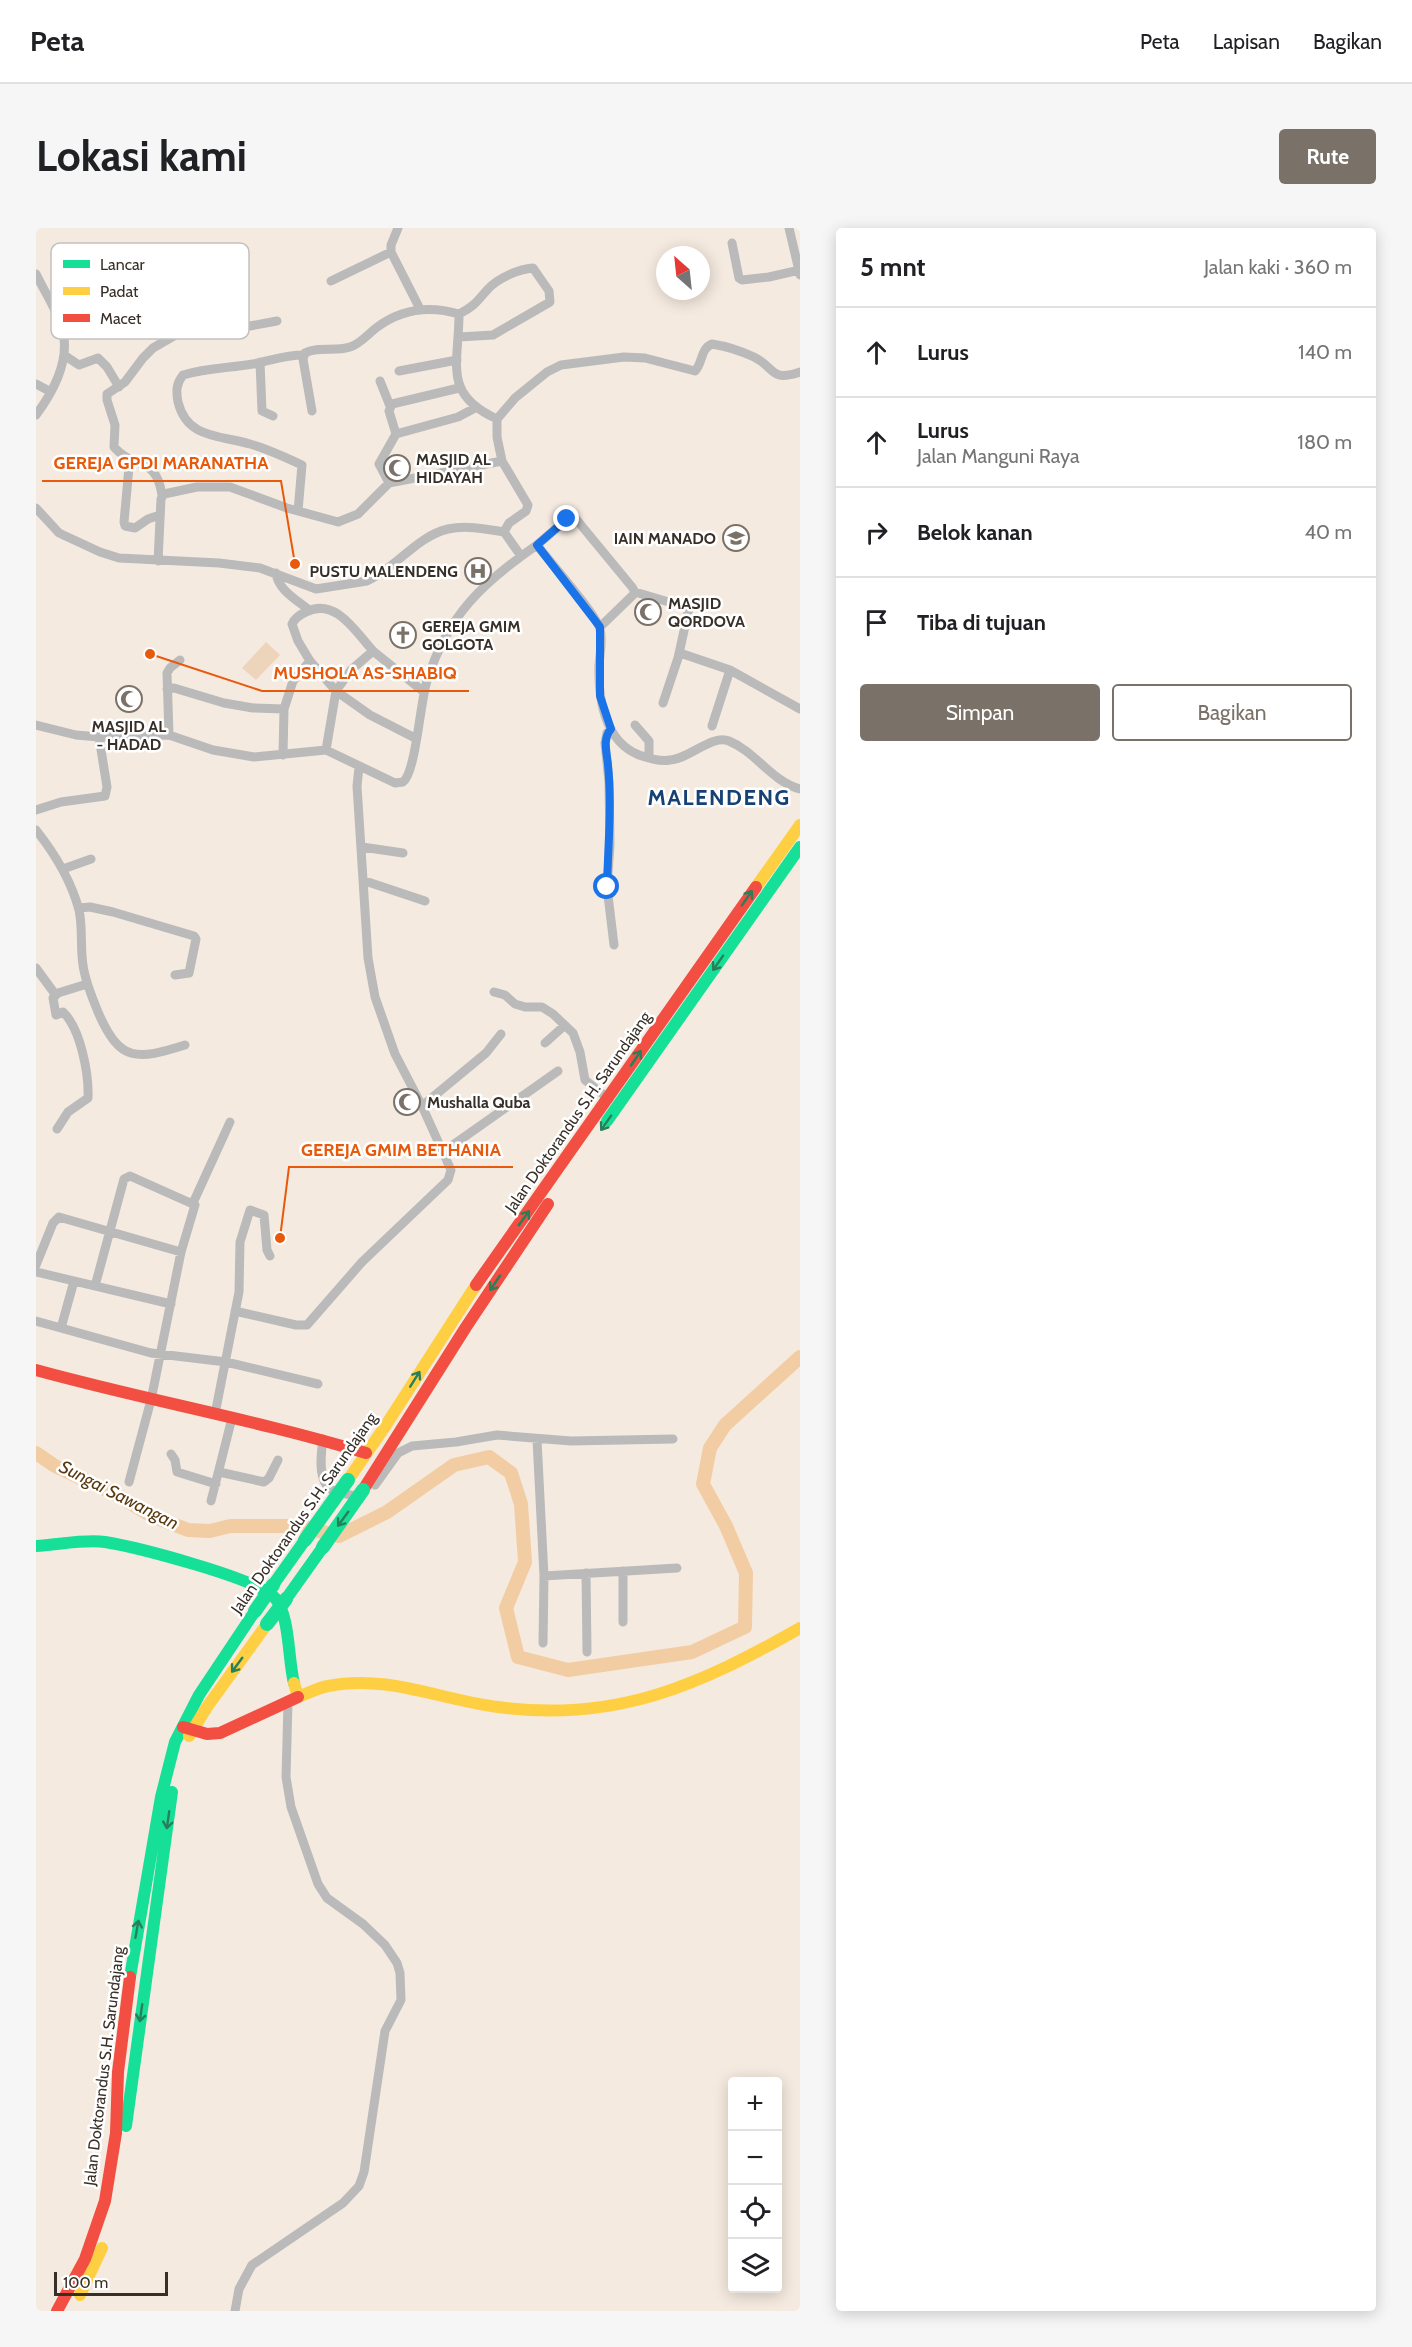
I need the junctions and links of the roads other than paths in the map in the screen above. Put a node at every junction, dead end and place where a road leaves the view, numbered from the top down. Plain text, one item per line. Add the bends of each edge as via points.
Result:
1 (398, 228) edge
2 (789, 228) edge
3 (732, 243) dead end
4 (391, 252) junction
5 (800, 272) edge
6 (36, 274) edge
7 (331, 281) dead end
8 (51, 303) edge
9 (420, 309) junction
10 (459, 314) junction
11 (277, 321) dead end
12 (249, 326) edge
13 (459, 337) junction
14 (63, 339) edge
15 (170, 339) edge
16 (64, 355) junction
17 (303, 356) junction
18 (457, 360) junction
19 (260, 362) junction
20 (399, 371) dead end
21 (800, 372) edge
22 (380, 381) dead end
23 (36, 384) edge
24 (119, 387) junction
25 (459, 388) junction
26 (51, 392) junction
27 (390, 406) junction
28 (475, 408) junction
29 (312, 411) dead end
30 (36, 415) edge
31 (273, 416) dead end
32 (497, 419) junction
33 (396, 434) junction
34 (132, 460) junction
35 (502, 461) junction
36 (389, 483) junction
37 (162, 495) junction
38 (38, 509) edge
39 (298, 511) junction
40 (160, 519) junction
41 (506, 528) junction
42 (537, 545) junction
43 (521, 556) junction
44 (158, 561) junction
45 (276, 573) junction
46 (638, 593) junction
47 (309, 610) junction
48 (600, 627) junction
49 (373, 651) junction
50 (680, 653) junction
51 (180, 660) dead end
52 (310, 661) junction
53 (729, 670) junction
54 (167, 689) junction
55 (336, 691) junction
56 (424, 692) junction
57 (663, 703) dead end
58 (284, 709) junction
59 (800, 709) edge
60 (36, 725) edge
61 (635, 725) dead end
62 (712, 726) dead end
63 (611, 729) junction
64 (170, 735) junction
65 (99, 737) junction
66 (415, 738) junction
67 (326, 750) junction
68 (284, 755) junction
69 (649, 758) junction
70 (359, 767) junction
71 (800, 789) edge
72 (36, 810) edge
73 (800, 825) edge
74 (36, 830) edge
75 (362, 847) junction
76 (800, 847) edge
77 (403, 853) dead end
78 (91, 859) dead end
79 (63, 869) junction
80 (365, 882) junction
81 (425, 902) dead end
82 (79, 908) junction
83 (614, 945) dead end
84 (36, 968) edge
85 (175, 975) dead end
86 (87, 984) junction
87 (494, 992) dead end
88 (55, 994) junction
89 (564, 1026) junction
90 (501, 1034) dead end
91 (545, 1043) dead end
92 (185, 1045) dead end
93 (558, 1071) dead end
94 (609, 1099) junction
95 (422, 1106) junction
96 (230, 1122) dead end
97 (57, 1129) dead end
98 (587, 1139) junction
99 (443, 1152) junction
100 (193, 1203) junction
101 (111, 1232) junction
102 (181, 1252) junction
103 (270, 1256) dead end
104 (36, 1265) edge
105 (36, 1272) edge
106 (74, 1281) junction
107 (95, 1286) junction
108 (171, 1304) junction
109 (235, 1311) junction
110 (36, 1321) edge
111 (61, 1328) junction
112 (160, 1353) junction
113 (226, 1362) junction
114 (36, 1370) edge
115 (318, 1384) dead end
116 (151, 1400) junction
117 (215, 1414) junction
118 (232, 1418) junction
119 (395, 1438) junction
120 (323, 1439) junction
121 (673, 1439) dead end
122 (537, 1440) junction
123 (440, 1443) junction
124 (366, 1453) junction
125 (171, 1454) dead end
126 (278, 1460) dead end
127 (219, 1472) junction
128 (129, 1482) dead end
129 (216, 1484) junction
130 (211, 1501) dead end
131 (36, 1546) edge
132 (677, 1568) dead end
133 (623, 1571) junction
134 (586, 1573) junction
135 (544, 1576) junction
136 (623, 1622) dead end
137 (800, 1628) edge
138 (543, 1643) dead end
139 (587, 1652) dead end
140 (291, 1671) junction
141 (321, 1686) junction
142 (293, 1699) junction
143 (187, 1729) junction
144 (57, 2311) edge
145 (70, 2311) edge
146 (235, 2311) edge

1 - 4 street
2 - 5 street
3 - 5 street via 742,280
4 - 7 street
4 - 9 street
6 - 8 street
9 - 10 street
9 - 17 street via 394,316 353,346 310,350
10 - 13 street
10 - 13 street via 476,304 498,282 529,268 536,271 551,298 548,304 493,335
11 - 12 street
13 - 18 street
14 - 16 street
15 - 24 street via 153,348
16 - 24 street via 79,365 98,358
16 - 26 street
17 - 19 street via 287,355
17 - 29 street
18 - 20 street
18 - 25 street
19 - 31 street via 262,411
19 - 39 street via 183,375 177,387 178,399 186,422 200,431 251,444 302,465
21 - 32 street via 774,375 753,357 712,344 704,349 694,371 637,358 561,365 515,398
22 - 27 street
23 - 26 street
24 - 34 street via 107,396 115,425 113,444
25 - 27 street
25 - 28 street
26 - 30 street
27 - 33 street
28 - 32 street
28 - 33 street via 458,417
32 - 35 street via 496,437
33 - 36 street via 379,464
34 - 37 street via 153,471
34 - 40 street via 125,526 135,528 147,519
35 - 36 street
35 - 41 street via 526,498 528,509
36 - 39 street via 346,521
37 - 39 street via 196,487 230,487
37 - 40 street
38 - 44 street via 59,533 112,557
40 - 44 street
41 - 43 street
41 - 45 street via 451,528 439,532 385,572 366,581 309,588
42 - 43 street
42 - 46 street via 567,519 576,519
42 - 48 street
43 - 56 street via 465,605 440,650
44 - 45 street via 219,563
45 - 47 street via 285,590
46 - 48 street
46 - 50 street via 689,608
47 - 49 street via 328,608
47 - 52 street via 297,617 292,627
48 - 63 street via 600,696
49 - 55 street via 351,670
49 - 56 street
50 - 53 street
50 - 57 street
51 - 54 street via 168,671
52 - 55 street
52 - 58 street via 293,681
53 - 59 street
53 - 62 street
54 - 58 street via 231,705
54 - 64 street
55 - 66 street via 369,716
55 - 67 street
56 - 66 street
58 - 68 street
60 - 65 street
61 - 69 street via 649,741
63 - 69 street via 626,747
63 - 83 street via 605,743 610,814 607,887
64 - 65 street
64 - 68 street via 229,753 254,757
65 - 72 street via 105,796
66 - 70 street via 411,769 403,782 394,783
67 - 68 street
67 - 70 street
69 - 71 street via 669,761 723,739 774,776
70 - 75 street
94 -> 73 main road, Jalan Doktorandus S.H. Sarundajang
74 - 79 street
75 - 77 street
75 - 80 street
76 -> 98 main road, Jalan Doktorandus S.H. Sarundajang
78 - 79 street
79 - 82 street
80 - 81 street
80 - 95 street via 368,957 375,997 394,1054
82 - 85 street via 113,912 194,936 189,973
82 - 86 street
84 - 88 street
86 - 88 street
86 - 92 street via 105,1029 122,1049 154,1054
87 - 89 street via 525,1007 547,1009
88 - 97 street via 54,1011 68,1017 89,1080 88,1098 68,1112
89 - 91 street
89 - 94 street via 573,1033 585,1080
90 - 95 street via 486,1053
93 - 99 street
94 - 98 main road, Jalan Doktorandus S.H. Sarundajang
95 - 99 street
96 - 100 street
98 -> 119 main road, Jalan Doktorandus S.H. Sarundajang
124 -> 98 main road, Jalan Doktorandus S.H. Sarundajang via 480,1278
99 - 109 street via 451,1170 448,1180 362,1262 308,1324
100 - 101 street via 126,1177
100 - 102 street via 196,1206
101 - 102 street
101 - 104 street via 57,1217
101 - 107 street
102 - 108 street
103 - 109 street via 264,1216 250,1210 240,1242
105 - 106 street
106 - 107 street
106 - 111 street
107 - 108 street
108 - 112 street
109 - 113 street
110 - 111 street
111 - 112 street
112 - 113 street
112 - 116 street
113 - 115 street
113 - 117 street
114 - 116 main road
116 - 117 main road
116 - 128 street
117 - 118 main road
118 - 120 main road
118 - 127 street
119 - 123 street
119 -> 143 main road, Jalan Doktorandus S.H. Sarundajang, bridge via 363,1490
120 - 123 street via 322,1475 326,1484 334,1491 364,1498 405,1448
120 - 124 main road
121 - 122 street
122 - 123 street via 497,1435
122 - 135 street
124 - 143 main road, Jalan Doktorandus S.H. Sarundajang, bridge via 204,1688
125 - 129 street via 177,1472
126 - 127 street via 264,1482
127 - 129 street
129 - 130 street
131 - 140 main road via 103,1542 126,1546 262,1588 276,1599 284,1617
132 - 133 street
133 - 134 street
133 - 136 street
134 - 135 street
134 - 139 street
135 - 138 street
137 - 141 main road via 706,1677 647,1699 617,1705 526,1710 401,1686 343,1682
140 - 141 main road via 306,1686
140 - 142 main road
141 - 142 main road
142 - 143 main road via 220,1733
142 - 146 street via 287,1786 293,1819 327,1898 386,1945 397,1963 401,1991 398,2007 385,2031 359,2186 343,2203 252,2265 239,2289
144 -> 143 main road, Jalan Doktorandus S.H. Sarundajang via 94,2239 105,2201 116,2133 118,2072 133,1953 160,1797 175,1742
143 -> 145 main road, Jalan Doktorandus S.H. Sarundajang via 174,1779 117,2196 104,2243

